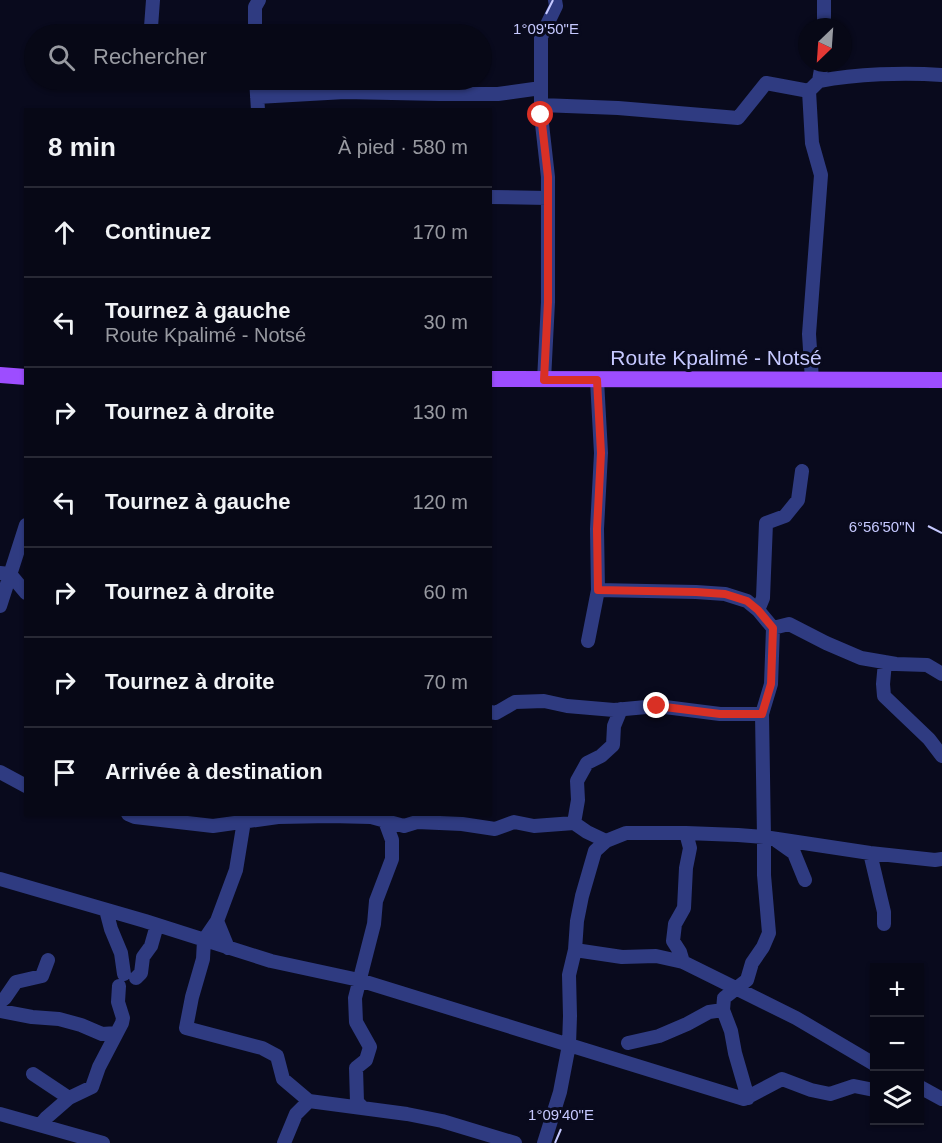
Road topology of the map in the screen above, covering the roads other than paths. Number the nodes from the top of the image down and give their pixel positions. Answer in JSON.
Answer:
{"nodes":[{"id":1,"x":153,"y":0,"type":"edge"},
{"id":2,"x":259,"y":0,"type":"edge"},
{"id":3,"x":555,"y":0,"type":"edge"},
{"id":4,"x":824,"y":0,"type":"edge"},
{"id":5,"x":824,"y":18,"type":"edge"},
{"id":6,"x":151,"y":24,"type":"edge"},
{"id":7,"x":255,"y":24,"type":"edge"},
{"id":8,"x":820,"y":72,"type":"edge"},
{"id":9,"x":942,"y":75,"type":"edge"},
{"id":10,"x":819,"y":81,"type":"junction"},
{"id":11,"x":541,"y":88,"type":"junction"},
{"id":12,"x":808,"y":91,"type":"junction"},
{"id":13,"x":258,"y":103,"type":"edge"},
{"id":14,"x":541,"y":105,"type":"junction"},
{"id":15,"x":492,"y":197,"type":"edge"},
{"id":16,"x":548,"y":198,"type":"junction"},
{"id":17,"x":0,"y":375,"type":"edge"},
{"id":18,"x":24,"y":377,"type":"edge"},
{"id":19,"x":492,"y":380,"type":"edge"},
{"id":20,"x":544,"y":380,"type":"junction"},
{"id":21,"x":597,"y":380,"type":"junction"},
{"id":22,"x":812,"y":380,"type":"junction"},
{"id":23,"x":942,"y":380,"type":"edge"},
{"id":24,"x":802,"y":471,"type":"dead end"},
{"id":25,"x":24,"y":530,"type":"edge"},
{"id":26,"x":5,"y":574,"type":"edge"},
{"id":27,"x":24,"y":590,"type":"edge"},
{"id":28,"x":598,"y":590,"type":"junction"},
{"id":29,"x":0,"y":606,"type":"edge"},
{"id":30,"x":758,"y":610,"type":"junction"},
{"id":31,"x":773,"y":628,"type":"junction"},
{"id":32,"x":588,"y":641,"type":"dead end"},
{"id":33,"x":885,"y":662,"type":"junction"},
{"id":34,"x":942,"y":674,"type":"edge"},
{"id":35,"x":621,"y":709,"type":"junction"},
{"id":36,"x":492,"y":712,"type":"edge"},
{"id":37,"x":762,"y":714,"type":"junction"},
{"id":38,"x":942,"y":756,"type":"edge"},
{"id":39,"x":0,"y":772,"type":"edge"},
{"id":40,"x":24,"y":785,"type":"edge"},
{"id":41,"x":133,"y":816,"type":"edge"},
{"id":42,"x":486,"y":816,"type":"edge"},
{"id":43,"x":386,"y":818,"type":"edge"},
{"id":44,"x":449,"y":819,"type":"edge"},
{"id":45,"x":244,"y":821,"type":"junction"},
{"id":46,"x":574,"y":823,"type":"junction"},
{"id":47,"x":495,"y":829,"type":"junction"},
{"id":48,"x":686,"y":833,"type":"junction"},
{"id":49,"x":768,"y":838,"type":"junction"},
{"id":50,"x":606,"y":841,"type":"junction"},
{"id":51,"x":870,"y":853,"type":"junction"},
{"id":52,"x":942,"y":859,"type":"edge"},
{"id":53,"x":0,"y":879,"type":"edge"},
{"id":54,"x":805,"y":880,"type":"dead end"},
{"id":55,"x":106,"y":910,"type":"junction"},
{"id":56,"x":217,"y":921,"type":"junction"},
{"id":57,"x":884,"y":924,"type":"dead end"},
{"id":58,"x":157,"y":925,"type":"junction"},
{"id":59,"x":204,"y":940,"type":"junction"},
{"id":60,"x":673,"y":941,"type":"junction"},
{"id":61,"x":228,"y":948,"type":"junction"},
{"id":62,"x":575,"y":950,"type":"junction"},
{"id":63,"x":656,"y":956,"type":"junction"},
{"id":64,"x":48,"y":960,"type":"dead end"},
{"id":65,"x":683,"y":962,"type":"junction"},
{"id":66,"x":126,"y":979,"type":"junction"},
{"id":67,"x":359,"y":980,"type":"junction"},
{"id":68,"x":722,"y":981,"type":"junction"},
{"id":69,"x":742,"y":984,"type":"junction"},
{"id":70,"x":0,"y":1002,"type":"edge"},
{"id":71,"x":723,"y":1004,"type":"junction"},
{"id":72,"x":0,"y":1011,"type":"edge"},
{"id":73,"x":117,"y":1033,"type":"junction"},
{"id":74,"x":628,"y":1043,"type":"dead end"},
{"id":75,"x":569,"y":1045,"type":"junction"},
{"id":76,"x":870,"y":1062,"type":"edge"},
{"id":77,"x":33,"y":1074,"type":"dead end"},
{"id":78,"x":870,"y":1089,"type":"edge"},
{"id":79,"x":356,"y":1090,"type":"junction"},
{"id":80,"x":924,"y":1091,"type":"edge"},
{"id":81,"x":69,"y":1098,"type":"junction"},
{"id":82,"x":748,"y":1098,"type":"junction"},
{"id":83,"x":942,"y":1099,"type":"edge"},
{"id":84,"x":309,"y":1101,"type":"junction"},
{"id":85,"x":337,"y":1105,"type":"junction"},
{"id":86,"x":363,"y":1108,"type":"junction"},
{"id":87,"x":0,"y":1114,"type":"edge"},
{"id":88,"x":40,"y":1125,"type":"junction"},
{"id":89,"x":104,"y":1143,"type":"edge"},
{"id":90,"x":284,"y":1143,"type":"edge"},
{"id":91,"x":515,"y":1143,"type":"edge"},
{"id":92,"x":544,"y":1143,"type":"edge"}],
"edges":[{"from":1,"to":6,"type":"street"},
{"from":2,"to":7,"type":"street"},
{"from":3,"to":11,"type":"street"},
{"from":4,"to":5,"type":"street"},
{"from":8,"to":10,"type":"street"},
{"from":9,"to":10,"type":"street"},
{"from":10,"to":12,"type":"street"},
{"from":11,"to":13,"type":"street"},
{"from":11,"to":14,"type":"street"},
{"from":12,"to":14,"type":"street"},
{"from":12,"to":22,"type":"street"},
{"from":14,"to":16,"type":"street"},
{"from":15,"to":16,"type":"street"},
{"from":16,"to":20,"type":"street"},
{"from":17,"to":18,"type":"main road"},
{"from":19,"to":20,"type":"main road","name":"Route Kpalimé - Notsé"},
{"from":20,"to":21,"type":"main road","name":"Route Kpalimé - Notsé"},
{"from":21,"to":22,"type":"main road","name":"Route Kpalimé - Notsé"},
{"from":21,"to":28,"type":"street"},
{"from":22,"to":23,"type":"main road","name":"Route Kpalimé - Notsé"},
{"from":24,"to":30,"type":"street"},
{"from":25,"to":26,"type":"street"},
{"from":26,"to":27,"type":"street"},
{"from":26,"to":29,"type":"street"},
{"from":28,"to":30,"type":"street"},
{"from":28,"to":32,"type":"street"},
{"from":30,"to":31,"type":"street"},
{"from":31,"to":33,"type":"street"},
{"from":31,"to":37,"type":"street"},
{"from":33,"to":34,"type":"street"},
{"from":33,"to":38,"type":"street"},
{"from":35,"to":36,"type":"street"},
{"from":35,"to":37,"type":"street"},
{"from":35,"to":46,"type":"street"},
{"from":37,"to":49,"type":"street"},
{"from":39,"to":40,"type":"street"},
{"from":41,"to":45,"type":"street"},
{"from":42,"to":47,"type":"street"},
{"from":43,"to":44,"type":"street"},
{"from":43,"to":45,"type":"street"},
{"from":43,"to":67,"type":"street"},
{"from":44,"to":47,"type":"street"},
{"from":45,"to":56,"type":"street"},
{"from":46,"to":47,"type":"street"},
{"from":46,"to":50,"type":"street"},
{"from":48,"to":49,"type":"street"},
{"from":48,"to":50,"type":"street"},
{"from":48,"to":60,"type":"street"},
{"from":49,"to":51,"type":"street"},
{"from":49,"to":54,"type":"street"},
{"from":49,"to":69,"type":"street"},
{"from":50,"to":62,"type":"street"},
{"from":51,"to":52,"type":"street"},
{"from":51,"to":57,"type":"street"},
{"from":53,"to":55,"type":"street"},
{"from":55,"to":58,"type":"street"},
{"from":55,"to":66,"type":"street"},
{"from":56,"to":59,"type":"street"},
{"from":56,"to":61,"type":"street"},
{"from":58,"to":59,"type":"street"},
{"from":58,"to":66,"type":"street"},
{"from":59,"to":61,"type":"street"},
{"from":59,"to":84,"type":"street"},
{"from":60,"to":63,"type":"street"},
{"from":60,"to":65,"type":"street"},
{"from":61,"to":67,"type":"street"},
{"from":62,"to":63,"type":"street"},
{"from":62,"to":75,"type":"street"},
{"from":63,"to":65,"type":"street"},
{"from":64,"to":70,"type":"street"},
{"from":65,"to":68,"type":"street"},
{"from":66,"to":73,"type":"street"},
{"from":67,"to":75,"type":"street"},
{"from":67,"to":79,"type":"street"},
{"from":68,"to":69,"type":"street"},
{"from":68,"to":71,"type":"street"},
{"from":69,"to":71,"type":"street"},
{"from":69,"to":76,"type":"street"},
{"from":71,"to":74,"type":"street"},
{"from":71,"to":82,"type":"street"},
{"from":72,"to":73,"type":"street"},
{"from":73,"to":81,"type":"street"},
{"from":75,"to":82,"type":"street"},
{"from":75,"to":92,"type":"street"},
{"from":77,"to":81,"type":"street"},
{"from":78,"to":82,"type":"street"},
{"from":79,"to":85,"type":"street"},
{"from":79,"to":86,"type":"street"},
{"from":80,"to":83,"type":"street"},
{"from":81,"to":88,"type":"street"},
{"from":84,"to":85,"type":"street"},
{"from":84,"to":90,"type":"street"},
{"from":85,"to":86,"type":"street"},
{"from":86,"to":91,"type":"street"},
{"from":87,"to":88,"type":"street"},
{"from":88,"to":89,"type":"street"}]}
